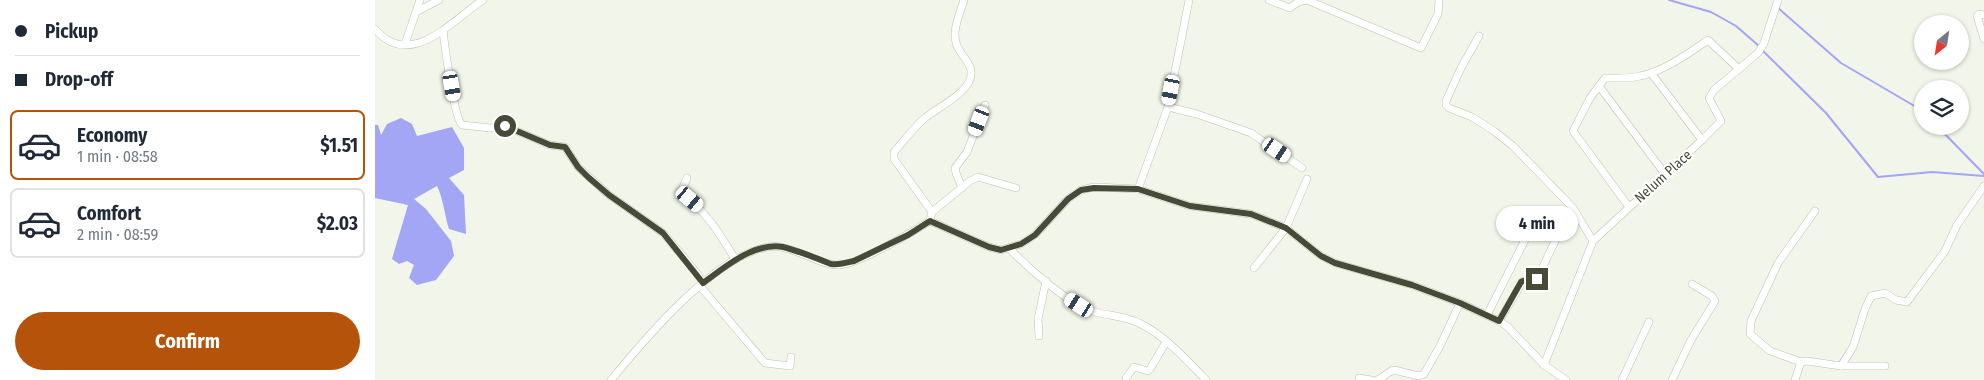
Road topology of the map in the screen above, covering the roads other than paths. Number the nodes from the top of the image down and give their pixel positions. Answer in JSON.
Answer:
{"nodes":[{"id":1,"x":420,"y":0,"type":"edge"},
{"id":2,"x":439,"y":0,"type":"edge"},
{"id":3,"x":483,"y":0,"type":"edge"},
{"id":4,"x":964,"y":0,"type":"edge"},
{"id":5,"x":1189,"y":0,"type":"edge"},
{"id":6,"x":1269,"y":0,"type":"edge"},
{"id":7,"x":1439,"y":0,"type":"edge"},
{"id":8,"x":1777,"y":0,"type":"edge"},
{"id":9,"x":1299,"y":1,"type":"edge"},
{"id":10,"x":416,"y":12,"type":"junction"},
{"id":11,"x":1984,"y":15,"type":"edge"},
{"id":12,"x":375,"y":29,"type":"edge"},
{"id":13,"x":443,"y":31,"type":"junction"},
{"id":14,"x":1479,"y":36,"type":"dead end"},
{"id":15,"x":1984,"y":39,"type":"edge"},
{"id":16,"x":405,"y":44,"type":"junction"},
{"id":17,"x":1739,"y":69,"type":"junction"},
{"id":18,"x":1651,"y":73,"type":"junction"},
{"id":19,"x":1599,"y":86,"type":"junction"},
{"id":20,"x":985,"y":105,"type":"dead end"},
{"id":21,"x":1168,"y":107,"type":"junction"},
{"id":22,"x":1702,"y":140,"type":"junction"},
{"id":23,"x":1302,"y":168,"type":"dead end"},
{"id":24,"x":1665,"y":174,"type":"junction"},
{"id":25,"x":687,"y":178,"type":"dead end"},
{"id":26,"x":1307,"y":179,"type":"dead end"},
{"id":27,"x":1984,"y":186,"type":"edge"},
{"id":28,"x":962,"y":188,"type":"junction"},
{"id":29,"x":1015,"y":188,"type":"dead end"},
{"id":30,"x":1138,"y":189,"type":"junction"},
{"id":31,"x":1629,"y":206,"type":"junction"},
{"id":32,"x":1815,"y":211,"type":"dead end"},
{"id":33,"x":933,"y":212,"type":"junction"},
{"id":34,"x":1530,"y":215,"type":"dead end"},
{"id":35,"x":930,"y":221,"type":"junction"},
{"id":36,"x":1286,"y":228,"type":"junction"},
{"id":37,"x":1557,"y":237,"type":"dead end"},
{"id":38,"x":1593,"y":241,"type":"junction"},
{"id":39,"x":1009,"y":248,"type":"junction"},
{"id":40,"x":735,"y":259,"type":"junction"},
{"id":41,"x":1253,"y":268,"type":"dead end"},
{"id":42,"x":1046,"y":281,"type":"junction"},
{"id":43,"x":702,"y":284,"type":"junction"},
{"id":44,"x":1692,"y":284,"type":"dead end"},
{"id":45,"x":1460,"y":303,"type":"junction"},
{"id":46,"x":1487,"y":315,"type":"junction"},
{"id":47,"x":1499,"y":321,"type":"junction"},
{"id":48,"x":1649,"y":322,"type":"dead end"},
{"id":49,"x":1039,"y":336,"type":"dead end"},
{"id":50,"x":1166,"y":342,"type":"junction"},
{"id":51,"x":791,"y":357,"type":"dead end"},
{"id":52,"x":1801,"y":362,"type":"junction"},
{"id":53,"x":1544,"y":365,"type":"junction"},
{"id":54,"x":1841,"y":366,"type":"junction"},
{"id":55,"x":1885,"y":366,"type":"dead end"},
{"id":56,"x":1126,"y":378,"type":"dead end"},
{"id":57,"x":1359,"y":378,"type":"dead end"},
{"id":58,"x":611,"y":380,"type":"edge"},
{"id":59,"x":1206,"y":380,"type":"edge"},
{"id":60,"x":1371,"y":380,"type":"edge"},
{"id":61,"x":1377,"y":380,"type":"edge"},
{"id":62,"x":1566,"y":380,"type":"edge"},
{"id":63,"x":1622,"y":380,"type":"edge"},
{"id":64,"x":1672,"y":380,"type":"edge"},
{"id":65,"x":1795,"y":380,"type":"edge"}],
"edges":[{"from":1,"to":10,"type":"street"},
{"from":2,"to":10,"type":"street"},
{"from":3,"to":13,"type":"street"},
{"from":4,"to":33,"type":"street"},
{"from":5,"to":21,"type":"street"},
{"from":6,"to":9,"type":"street"},
{"from":7,"to":9,"type":"street"},
{"from":8,"to":17,"type":"street","name":"Nelum Place"},
{"from":10,"to":16,"type":"street"},
{"from":11,"to":15,"type":"street"},
{"from":12,"to":16,"type":"street"},
{"from":13,"to":16,"type":"street"},
{"from":13,"to":43,"type":"street"},
{"from":14,"to":38,"type":"street"},
{"from":17,"to":18,"type":"street"},
{"from":17,"to":22,"type":"street","name":"Nelum Place"},
{"from":18,"to":19,"type":"street"},
{"from":18,"to":22,"type":"street"},
{"from":19,"to":24,"type":"street"},
{"from":19,"to":31,"type":"street"},
{"from":20,"to":28,"type":"street"},
{"from":21,"to":23,"type":"street"},
{"from":21,"to":30,"type":"street"},
{"from":22,"to":24,"type":"street","name":"Nelum Place"},
{"from":24,"to":31,"type":"street","name":"Nelum Place"},
{"from":25,"to":40,"type":"street"},
{"from":26,"to":36,"type":"street"},
{"from":27,"to":54,"type":"street"},
{"from":28,"to":29,"type":"street"},
{"from":28,"to":33,"type":"street"},
{"from":30,"to":36,"type":"street"},
{"from":30,"to":39,"type":"street"},
{"from":31,"to":38,"type":"street","name":"Nelum Place"},
{"from":32,"to":52,"type":"street"},
{"from":33,"to":35,"type":"street"},
{"from":34,"to":46,"type":"street"},
{"from":35,"to":39,"type":"street"},
{"from":35,"to":40,"type":"street"},
{"from":36,"to":41,"type":"street"},
{"from":36,"to":45,"type":"street"},
{"from":37,"to":47,"type":"street"},
{"from":38,"to":53,"type":"street","name":"Nelum Place"},
{"from":39,"to":42,"type":"street"},
{"from":40,"to":43,"type":"street"},
{"from":42,"to":49,"type":"street"},
{"from":42,"to":50,"type":"street"},
{"from":43,"to":51,"type":"street"},
{"from":43,"to":58,"type":"street"},
{"from":44,"to":64,"type":"street"},
{"from":45,"to":46,"type":"street"},
{"from":45,"to":61,"type":"street"},
{"from":46,"to":47,"type":"street"},
{"from":47,"to":53,"type":"street"},
{"from":48,"to":63,"type":"street"},
{"from":50,"to":56,"type":"street"},
{"from":50,"to":59,"type":"street"},
{"from":52,"to":54,"type":"street"},
{"from":52,"to":65,"type":"street"},
{"from":53,"to":62,"type":"street"},
{"from":54,"to":55,"type":"street"},
{"from":57,"to":60,"type":"street"}]}
